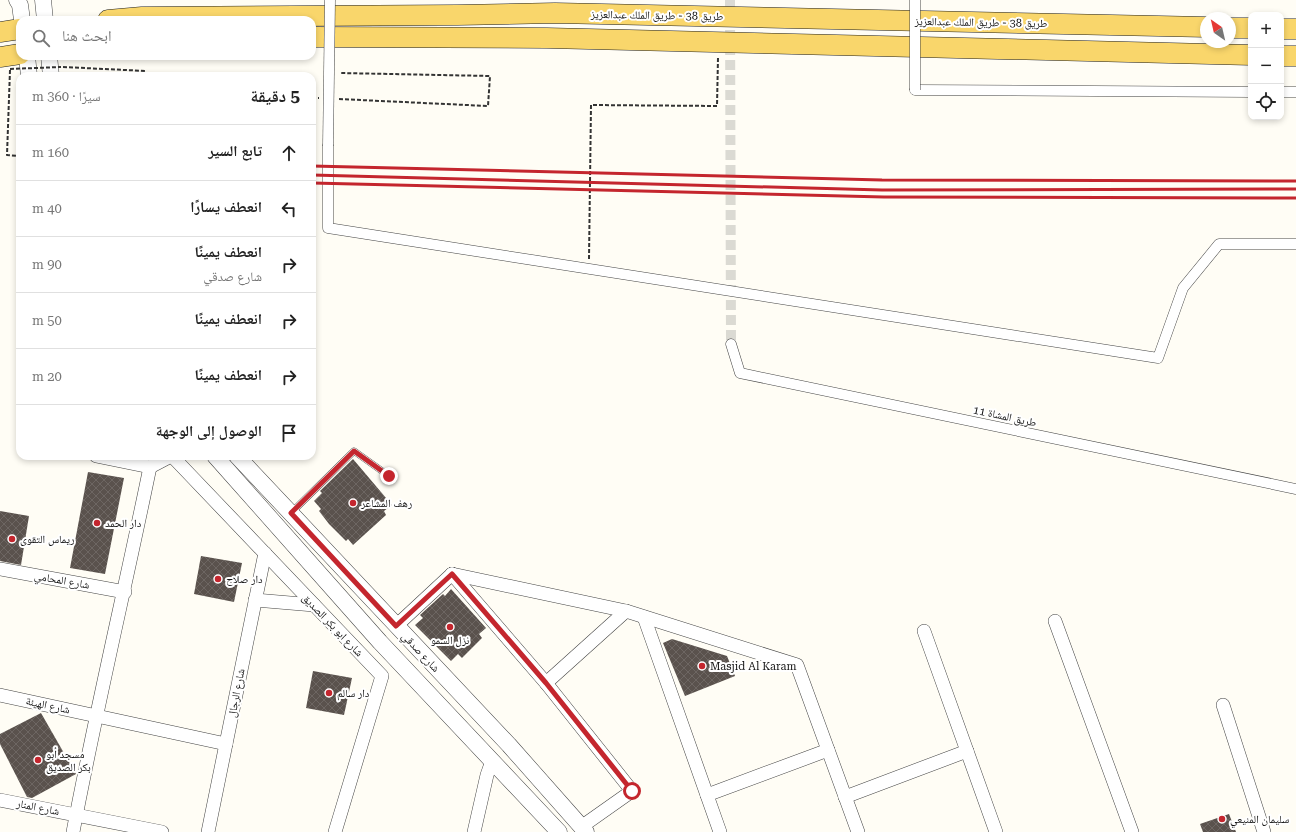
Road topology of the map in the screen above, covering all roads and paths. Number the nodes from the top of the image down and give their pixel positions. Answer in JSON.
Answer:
{"nodes":[{"id":1,"x":17,"y":0,"type":"edge"},
{"id":2,"x":43,"y":0,"type":"edge"},
{"id":3,"x":330,"y":0,"type":"edge"},
{"id":4,"x":915,"y":0,"type":"edge"},
{"id":5,"x":21,"y":16,"type":"edge"},
{"id":6,"x":45,"y":16,"type":"edge"},
{"id":7,"x":316,"y":16,"type":"edge"},
{"id":8,"x":1200,"y":27,"type":"edge"},
{"id":9,"x":1236,"y":28,"type":"edge"},
{"id":10,"x":1248,"y":28,"type":"edge"},
{"id":11,"x":1284,"y":29,"type":"edge"},
{"id":12,"x":1296,"y":29,"type":"edge"},
{"id":13,"x":16,"y":30,"type":"edge"},
{"id":14,"x":0,"y":32,"type":"edge"},
{"id":15,"x":316,"y":38,"type":"edge"},
{"id":16,"x":719,"y":42,"type":"junction"},
{"id":17,"x":1248,"y":55,"type":"edge"},
{"id":18,"x":1284,"y":56,"type":"edge"},
{"id":19,"x":1296,"y":56,"type":"edge"},
{"id":20,"x":10,"y":60,"type":"edge"},
{"id":21,"x":27,"y":60,"type":"edge"},
{"id":22,"x":51,"y":60,"type":"edge"},
{"id":23,"x":29,"y":72,"type":"edge"},
{"id":24,"x":56,"y":72,"type":"edge"},
{"id":25,"x":146,"y":72,"type":"edge"},
{"id":26,"x":329,"y":72,"type":"junction"},
{"id":27,"x":1248,"y":92,"type":"edge"},
{"id":28,"x":1284,"y":92,"type":"edge"},
{"id":29,"x":1296,"y":92,"type":"edge"},
{"id":30,"x":316,"y":98,"type":"edge"},
{"id":31,"x":320,"y":98,"type":"dead end"},
{"id":32,"x":335,"y":99,"type":"dead end"},
{"id":33,"x":16,"y":156,"type":"edge"},
{"id":34,"x":1296,"y":244,"type":"edge"},
{"id":35,"x":589,"y":269,"type":"junction"},
{"id":36,"x":731,"y":344,"type":"tunnel mouth"},
{"id":37,"x":116,"y":460,"type":"edge"},
{"id":38,"x":164,"y":460,"type":"edge"},
{"id":39,"x":176,"y":460,"type":"edge"},
{"id":40,"x":219,"y":460,"type":"edge"},
{"id":41,"x":241,"y":460,"type":"edge"},
{"id":42,"x":150,"y":467,"type":"junction"},
{"id":43,"x":389,"y":476,"type":"dead end"},
{"id":44,"x":1296,"y":489,"type":"edge"},
{"id":45,"x":291,"y":513,"type":"junction"},
{"id":46,"x":265,"y":553,"type":"junction"},
{"id":47,"x":0,"y":569,"type":"edge"},
{"id":48,"x":452,"y":574,"type":"junction"},
{"id":49,"x":124,"y":592,"type":"junction"},
{"id":50,"x":255,"y":600,"type":"junction"},
{"id":51,"x":314,"y":605,"type":"junction"},
{"id":52,"x":626,"y":611,"type":"junction"},
{"id":53,"x":644,"y":617,"type":"junction"},
{"id":54,"x":1055,"y":621,"type":"dead end"},
{"id":55,"x":396,"y":626,"type":"junction"},
{"id":56,"x":924,"y":631,"type":"dead end"},
{"id":57,"x":380,"y":642,"type":"junction"},
{"id":58,"x":546,"y":683,"type":"junction"},
{"id":59,"x":0,"y":695,"type":"edge"},
{"id":60,"x":1223,"y":705,"type":"dead end"},
{"id":61,"x":95,"y":715,"type":"junction"},
{"id":62,"x":226,"y":744,"type":"junction"},
{"id":63,"x":508,"y":745,"type":"junction"},
{"id":64,"x":828,"y":750,"type":"junction"},
{"id":65,"x":967,"y":751,"type":"junction"},
{"id":66,"x":492,"y":761,"type":"junction"},
{"id":67,"x":707,"y":795,"type":"junction"},
{"id":68,"x":845,"y":796,"type":"junction"},
{"id":69,"x":0,"y":800,"type":"edge"},
{"id":70,"x":76,"y":815,"type":"junction"},
{"id":71,"x":584,"y":829,"type":"edge"},
{"id":72,"x":73,"y":832,"type":"edge"},
{"id":73,"x":162,"y":832,"type":"edge"},
{"id":74,"x":208,"y":832,"type":"edge"},
{"id":75,"x":335,"y":832,"type":"edge"},
{"id":76,"x":474,"y":832,"type":"edge"},
{"id":77,"x":559,"y":832,"type":"edge"},
{"id":78,"x":720,"y":832,"type":"edge"},
{"id":79,"x":858,"y":832,"type":"edge"},
{"id":80,"x":996,"y":832,"type":"edge"},
{"id":81,"x":1132,"y":832,"type":"edge"},
{"id":82,"x":1264,"y":832,"type":"edge"}],
"edges":[{"from":1,"to":5,"type":"street"},
{"from":2,"to":6,"type":"street"},
{"from":3,"to":26,"type":"street","bridge":true},
{"from":4,"to":27,"type":"street","bridge":true},
{"from":7,"to":8,"type":"main road","name":"طريق 38 - طريق الملك عبدالعزيز"},
{"from":9,"to":10,"type":"main road"},
{"from":11,"to":12,"type":"main road"},
{"from":13,"to":14,"type":"main road"},
{"from":15,"to":16,"type":"main road"},
{"from":16,"to":17,"type":"main road"},
{"from":16,"to":35,"type":"path"},
{"from":18,"to":19,"type":"main road"},
{"from":20,"to":24,"type":"path","bridge":true},
{"from":20,"to":33,"type":"path"},
{"from":21,"to":23,"type":"street"},
{"from":22,"to":24,"type":"street"},
{"from":24,"to":25,"type":"path"},
{"from":26,"to":32,"type":"path"},
{"from":26,"to":35,"type":"street","bridge":true},
{"from":28,"to":29,"type":"street"},
{"from":30,"to":31,"type":"path"},
{"from":34,"to":35,"type":"street"},
{"from":36,"to":44,"type":"street","name":"طريق المشاة 11"},
{"from":37,"to":42,"type":"street"},
{"from":38,"to":42,"type":"street","name":"شارع ابو بكر الصديق"},
{"from":39,"to":46,"type":"street","name":"شارع ابو بكر الصديق"},
{"from":40,"to":57,"type":"street","name":"شارع صدقي"},
{"from":41,"to":45,"type":"street","name":"شارع صدقي"},
{"from":42,"to":49,"type":"street"},
{"from":43,"to":45,"type":"lane"},
{"from":45,"to":55,"type":"street","name":"شارع صدقي"},
{"from":46,"to":50,"type":"street","name":"شارع الرجال"},
{"from":46,"to":51,"type":"street","name":"شارع ابو بكر الصديق"},
{"from":47,"to":49,"type":"street","name":"شارع المحامي"},
{"from":48,"to":52,"type":"street"},
{"from":48,"to":55,"type":"street"},
{"from":48,"to":58,"type":"street"},
{"from":49,"to":61,"type":"street"},
{"from":50,"to":51,"type":"street"},
{"from":50,"to":62,"type":"street","name":"شارع الرجال"},
{"from":51,"to":75,"type":"street","name":"شارع ابو بكر الصديق"},
{"from":52,"to":53,"type":"street"},
{"from":52,"to":58,"type":"street"},
{"from":53,"to":64,"type":"street"},
{"from":53,"to":67,"type":"street"},
{"from":54,"to":81,"type":"street"},
{"from":55,"to":57,"type":"street"},
{"from":55,"to":63,"type":"street","name":"شارع صدقي"},
{"from":56,"to":65,"type":"street"},
{"from":57,"to":66,"type":"street","name":"شارع صدقي"},
{"from":58,"to":71,"type":"street"},
{"from":59,"to":61,"type":"street","name":"شارع الهيئة"},
{"from":60,"to":82,"type":"street"},
{"from":61,"to":62,"type":"street","name":"شارع الهيئة"},
{"from":61,"to":70,"type":"street"},
{"from":62,"to":74,"type":"street","name":"شارع الرجال"},
{"from":63,"to":66,"type":"street"},
{"from":63,"to":71,"type":"street","name":"شارع صدقي"},
{"from":64,"to":67,"type":"street"},
{"from":64,"to":68,"type":"street"},
{"from":65,"to":68,"type":"street"},
{"from":65,"to":80,"type":"street"},
{"from":66,"to":76,"type":"street"},
{"from":66,"to":77,"type":"street","name":"شارع صدقي"},
{"from":67,"to":78,"type":"street"},
{"from":68,"to":79,"type":"street"},
{"from":69,"to":70,"type":"street","name":"شارع المنار"},
{"from":70,"to":72,"type":"street"},
{"from":70,"to":73,"type":"street","name":"شارع المنار"}]}
